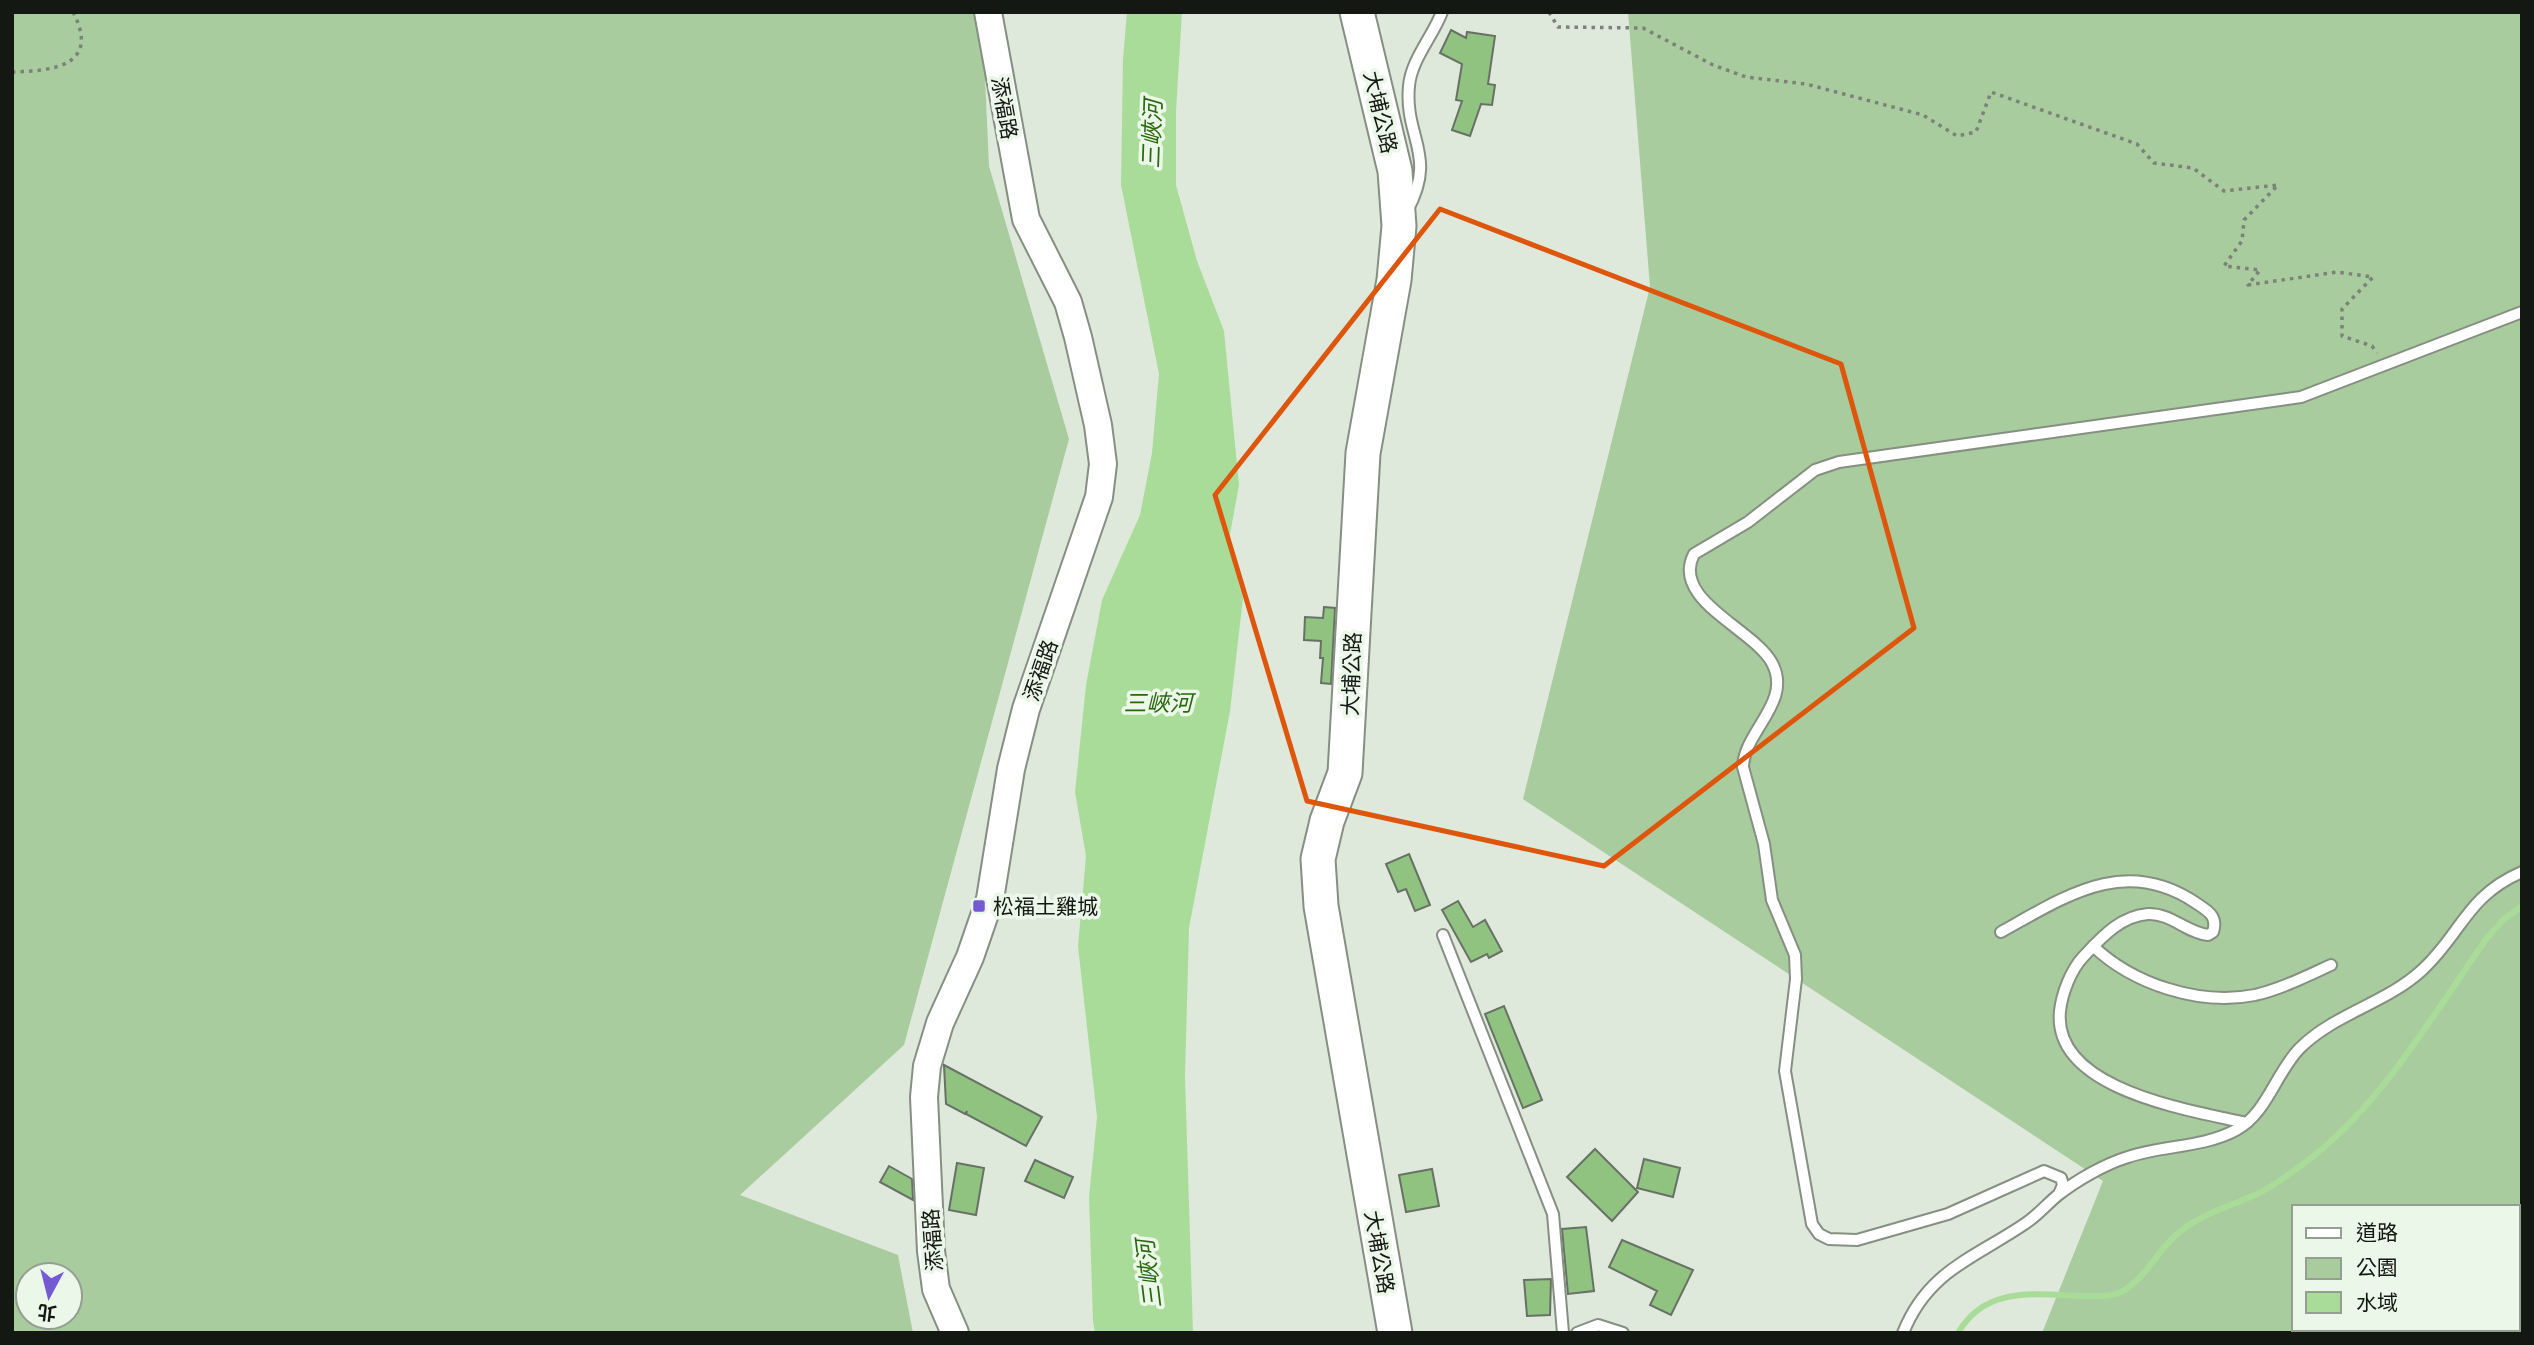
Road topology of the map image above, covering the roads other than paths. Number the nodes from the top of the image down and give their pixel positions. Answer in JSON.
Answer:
{"nodes":[{"id":1,"x":988,"y":12,"type":"edge"},
{"id":2,"x":1357,"y":12,"type":"edge"},
{"id":3,"x":1442,"y":12,"type":"edge"},
{"id":4,"x":1399,"y":226,"type":"junction"},
{"id":5,"x":2522,"y":312,"type":"edge"},
{"id":6,"x":2522,"y":872,"type":"edge"},
{"id":7,"x":2001,"y":932,"type":"dead end"},
{"id":8,"x":1443,"y":936,"type":"dead end"},
{"id":9,"x":2093,"y":946,"type":"junction"},
{"id":10,"x":2331,"y":965,"type":"dead end"},
{"id":11,"x":2246,"y":1123,"type":"junction"},
{"id":12,"x":2059,"y":1194,"type":"junction"},
{"id":13,"x":955,"y":1333,"type":"edge"},
{"id":14,"x":1395,"y":1333,"type":"edge"},
{"id":15,"x":1563,"y":1333,"type":"edge"},
{"id":16,"x":1577,"y":1333,"type":"edge"},
{"id":17,"x":1623,"y":1333,"type":"edge"},
{"id":18,"x":1903,"y":1333,"type":"edge"}],
"edges":[{"from":1,"to":13,"type":"street","name":"添福路"},
{"from":2,"to":4,"type":"main road","name":"大埔公路"},
{"from":3,"to":4,"type":"lane"},
{"from":4,"to":14,"type":"main road","name":"大埔公路"},
{"from":5,"to":12,"type":"lane"},
{"from":6,"to":11,"type":"lane"},
{"from":7,"to":9,"type":"lane"},
{"from":8,"to":15,"type":"lane"},
{"from":9,"to":10,"type":"lane"},
{"from":9,"to":11,"type":"lane"},
{"from":11,"to":12,"type":"lane"},
{"from":12,"to":18,"type":"lane"},
{"from":16,"to":17,"type":"lane"}]}
